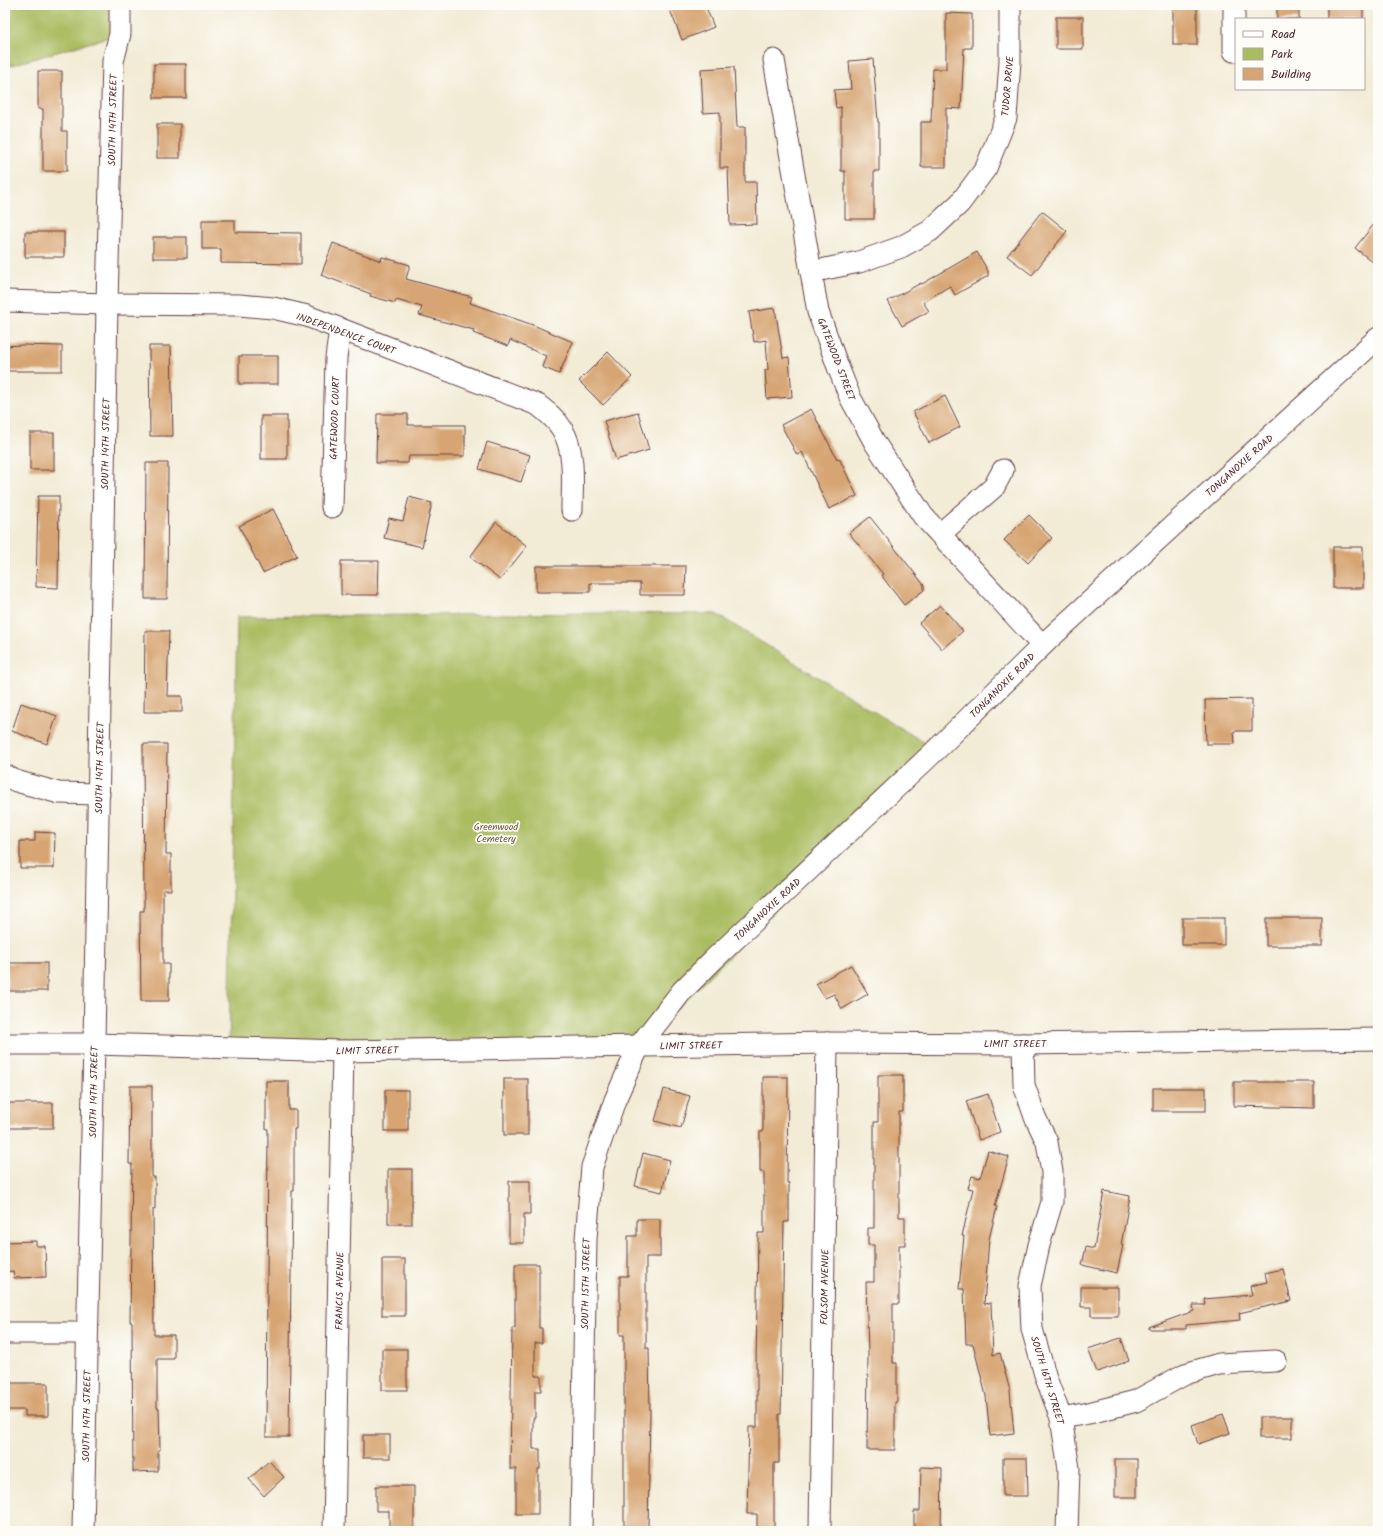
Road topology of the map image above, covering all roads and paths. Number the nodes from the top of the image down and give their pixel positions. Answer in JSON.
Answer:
{"nodes":[{"id":1,"x":120,"y":5,"type":"edge"},
{"id":2,"x":1010,"y":5,"type":"edge"},
{"id":3,"x":1234,"y":5,"type":"edge"},
{"id":4,"x":1234,"y":51,"type":"dead end"},
{"id":5,"x":774,"y":60,"type":"dead end"},
{"id":6,"x":811,"y":272,"type":"junction"},
{"id":7,"x":5,"y":301,"type":"edge"},
{"id":8,"x":107,"y":304,"type":"junction"},
{"id":9,"x":340,"y":329,"type":"junction"},
{"id":10,"x":1378,"y":338,"type":"edge"},
{"id":11,"x":1003,"y":470,"type":"dead end"},
{"id":12,"x":332,"y":506,"type":"dead end"},
{"id":13,"x":572,"y":510,"type":"dead end"},
{"id":14,"x":940,"y":534,"type":"junction"},
{"id":15,"x":1042,"y":646,"type":"junction"},
{"id":16,"x":5,"y":775,"type":"edge"},
{"id":17,"x":99,"y":794,"type":"junction"},
{"id":18,"x":1378,"y":1039,"type":"edge"},
{"id":19,"x":827,"y":1043,"type":"junction"},
{"id":20,"x":5,"y":1044,"type":"edge"},
{"id":21,"x":94,"y":1044,"type":"junction"},
{"id":22,"x":1023,"y":1044,"type":"junction"},
{"id":23,"x":639,"y":1046,"type":"junction"},
{"id":24,"x":344,"y":1051,"type":"junction"},
{"id":25,"x":5,"y":1333,"type":"edge"},
{"id":26,"x":87,"y":1333,"type":"junction"},
{"id":27,"x":1276,"y":1361,"type":"dead end"},
{"id":28,"x":1061,"y":1418,"type":"junction"},
{"id":29,"x":83,"y":1531,"type":"edge"},
{"id":30,"x":334,"y":1531,"type":"edge"},
{"id":31,"x":581,"y":1531,"type":"edge"},
{"id":32,"x":820,"y":1531,"type":"edge"},
{"id":33,"x":1067,"y":1531,"type":"edge"}],
"edges":[{"from":1,"to":8,"type":"street","name":"SOUTH 14TH STREET"},
{"from":2,"to":6,"type":"street","name":"TUDOR DRIVE"},
{"from":3,"to":4,"type":"street"},
{"from":5,"to":6,"type":"street","name":"GATEWOOD STREET"},
{"from":6,"to":14,"type":"street","name":"GATEWOOD STREET"},
{"from":7,"to":8,"type":"street","name":"INDEPENDENCE COURT"},
{"from":8,"to":9,"type":"street","name":"INDEPENDENCE COURT"},
{"from":8,"to":17,"type":"street","name":"SOUTH 14TH STREET"},
{"from":9,"to":12,"type":"street","name":"GATEWOOD COURT"},
{"from":9,"to":13,"type":"street","name":"INDEPENDENCE COURT"},
{"from":10,"to":15,"type":"street","name":"TONGANOXIE ROAD"},
{"from":11,"to":14,"type":"street"},
{"from":14,"to":15,"type":"street","name":"GATEWOOD STREET"},
{"from":15,"to":23,"type":"street","name":"TONGANOXIE ROAD"},
{"from":16,"to":17,"type":"street"},
{"from":17,"to":21,"type":"street","name":"SOUTH 14TH STREET"},
{"from":18,"to":22,"type":"street","name":"LIMIT STREET"},
{"from":19,"to":22,"type":"street","name":"LIMIT STREET"},
{"from":19,"to":23,"type":"street","name":"LIMIT STREET"},
{"from":19,"to":32,"type":"street","name":"FOLSOM AVENUE"},
{"from":20,"to":21,"type":"street","name":"LIMIT STREET"},
{"from":21,"to":24,"type":"street","name":"LIMIT STREET"},
{"from":21,"to":26,"type":"street","name":"SOUTH 14TH STREET"},
{"from":22,"to":28,"type":"street","name":"SOUTH 16TH STREET"},
{"from":23,"to":24,"type":"street","name":"LIMIT STREET"},
{"from":23,"to":31,"type":"street","name":"SOUTH 15TH STREET"},
{"from":24,"to":30,"type":"street","name":"FRANCIS AVENUE"},
{"from":25,"to":26,"type":"street"},
{"from":26,"to":29,"type":"street","name":"SOUTH 14TH STREET"},
{"from":27,"to":28,"type":"street"},
{"from":28,"to":33,"type":"street","name":"SOUTH 16TH STREET"}]}
